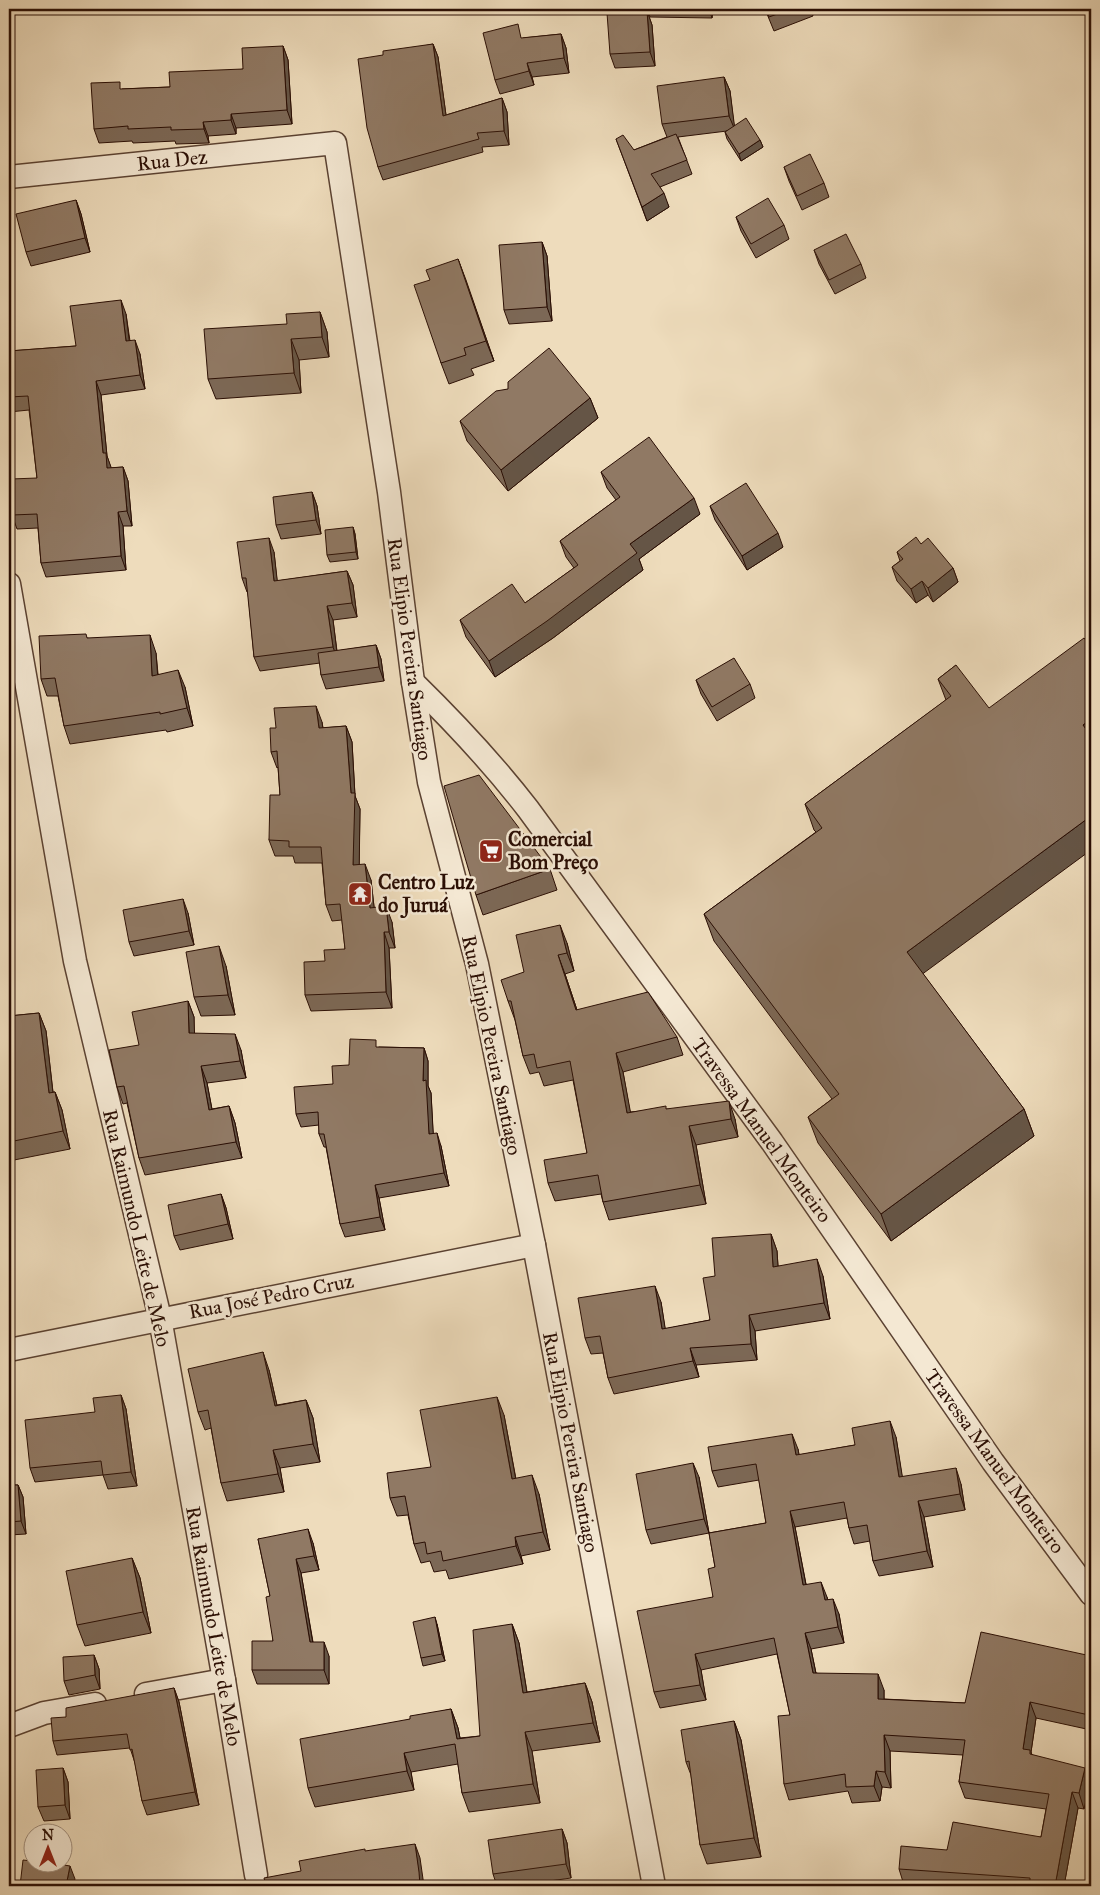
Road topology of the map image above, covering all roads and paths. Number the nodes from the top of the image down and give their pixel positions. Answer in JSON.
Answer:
{"nodes":[{"id":1,"x":336,"y":143,"type":"joint"},
{"id":2,"x":9,"y":177,"type":"edge"},
{"id":3,"x":9,"y":584,"type":"edge"},
{"id":4,"x":413,"y":682,"type":"junction"},
{"id":5,"x":534,"y":1244,"type":"junction"},
{"id":6,"x":160,"y":1318,"type":"junction"},
{"id":7,"x":9,"y":1350,"type":"edge"},
{"id":8,"x":1091,"y":1594,"type":"edge"},
{"id":9,"x":224,"y":1680,"type":"junction"},
{"id":10,"x":9,"y":1726,"type":"edge"},
{"id":11,"x":256,"y":1875,"type":"dead end"},
{"id":12,"x":654,"y":1886,"type":"edge"}],
"edges":[{"from":1,"to":2,"type":"street","name":"Rua Dez"},
{"from":1,"to":4,"type":"street","name":"Rua Elipio Pereira Santiago"},
{"from":3,"to":6,"type":"street","name":"Rua Raimundo Leite de Melo"},
{"from":4,"to":5,"type":"street","name":"Rua Elipio Pereira Santiago"},
{"from":4,"to":8,"type":"street","name":"Travessa Manuel Monteiro"},
{"from":5,"to":6,"type":"street","name":"Rua José Pedro Cruz"},
{"from":5,"to":12,"type":"street","name":"Rua Elipio Pereira Santiago"},
{"from":6,"to":7,"type":"street","name":"Rua José Pedro Cruz"},
{"from":6,"to":9,"type":"street","name":"Rua Raimundo Leite de Melo"},
{"from":9,"to":10,"type":"street"},
{"from":9,"to":11,"type":"street","name":"Rua Raimundo Leite de Melo"}]}
